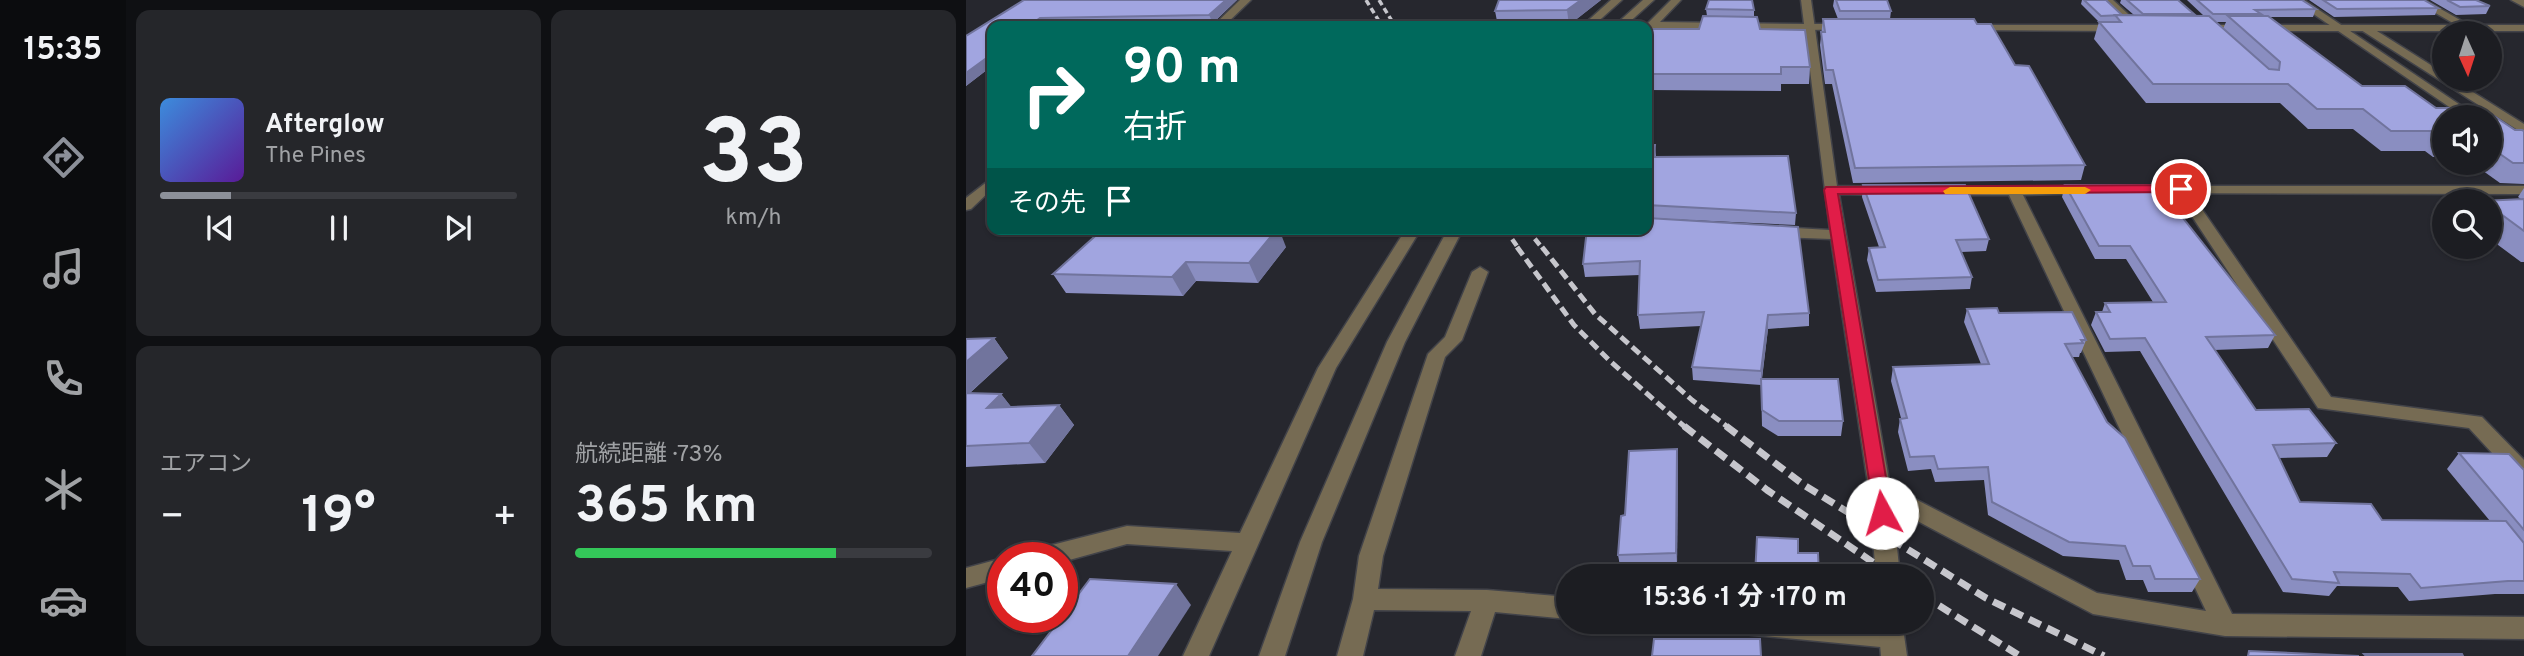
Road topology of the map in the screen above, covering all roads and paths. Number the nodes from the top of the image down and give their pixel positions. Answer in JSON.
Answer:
{"nodes":[{"id":1,"x":1247,"y":0,"type":"edge"},
{"id":2,"x":1617,"y":0,"type":"edge"},
{"id":3,"x":1649,"y":0,"type":"edge"},
{"id":4,"x":1676,"y":0,"type":"edge"},
{"id":5,"x":1806,"y":0,"type":"edge"},
{"id":6,"x":2108,"y":0,"type":"edge"},
{"id":7,"x":2298,"y":0,"type":"edge"},
{"id":8,"x":2418,"y":0,"type":"edge"},
{"id":9,"x":2516,"y":0,"type":"edge"},
{"id":10,"x":2524,"y":4,"type":"edge"},
{"id":11,"x":2193,"y":14,"type":"edge"},
{"id":12,"x":1224,"y":21,"type":"edge"},
{"id":13,"x":1593,"y":21,"type":"edge"},
{"id":14,"x":1625,"y":21,"type":"edge"},
{"id":15,"x":2456,"y":21,"type":"edge"},
{"id":16,"x":1652,"y":25,"type":"edge"},
{"id":17,"x":1810,"y":27,"type":"junction"},
{"id":18,"x":1850,"y":27,"type":"edge"},
{"id":19,"x":1960,"y":27,"type":"edge"},
{"id":20,"x":2137,"y":27,"type":"junction"},
{"id":21,"x":2149,"y":27,"type":"edge"},
{"id":22,"x":1652,"y":28,"type":"edge"},
{"id":23,"x":2186,"y":28,"type":"edge"},
{"id":24,"x":2210,"y":28,"type":"junction"},
{"id":25,"x":2341,"y":28,"type":"junction"},
{"id":26,"x":2365,"y":28,"type":"junction"},
{"id":27,"x":2432,"y":28,"type":"edge"},
{"id":28,"x":2502,"y":28,"type":"edge"},
{"id":29,"x":2524,"y":28,"type":"edge"},
{"id":30,"x":2219,"y":37,"type":"edge"},
{"id":31,"x":2454,"y":105,"type":"edge"},
{"id":32,"x":2524,"y":130,"type":"edge"},
{"id":33,"x":987,"y":187,"type":"edge"},
{"id":34,"x":2181,"y":189,"type":"junction"},
{"id":35,"x":1831,"y":190,"type":"junction"},
{"id":36,"x":2098,"y":190,"type":"edge"},
{"id":37,"x":2125,"y":190,"type":"edge"},
{"id":38,"x":2524,"y":190,"type":"edge"},
{"id":39,"x":1896,"y":191,"type":"edge"},
{"id":40,"x":1936,"y":191,"type":"edge"},
{"id":41,"x":2015,"y":191,"type":"junction"},
{"id":42,"x":966,"y":206,"type":"edge"},
{"id":43,"x":1757,"y":230,"type":"edge"},
{"id":44,"x":1410,"y":235,"type":"edge"},
{"id":45,"x":1453,"y":235,"type":"edge"},
{"id":46,"x":1839,"y":235,"type":"junction"},
{"id":47,"x":1479,"y":272,"type":"dead end"},
{"id":48,"x":2524,"y":474,"type":"edge"},
{"id":49,"x":1880,"y":491,"type":"junction"},
{"id":50,"x":1247,"y":543,"type":"junction"},
{"id":51,"x":1078,"y":548,"type":"edge"},
{"id":52,"x":1887,"y":564,"type":"edge"},
{"id":53,"x":987,"y":572,"type":"edge"},
{"id":54,"x":966,"y":578,"type":"edge"},
{"id":55,"x":1365,"y":599,"type":"junction"},
{"id":56,"x":1487,"y":601,"type":"junction"},
{"id":57,"x":1556,"y":607,"type":"edge"},
{"id":58,"x":2225,"y":625,"type":"junction"},
{"id":59,"x":2524,"y":628,"type":"edge"},
{"id":60,"x":1852,"y":634,"type":"edge"},
{"id":61,"x":1892,"y":638,"type":"edge"},
{"id":62,"x":1196,"y":656,"type":"edge"},
{"id":63,"x":1272,"y":656,"type":"edge"},
{"id":64,"x":1350,"y":656,"type":"edge"},
{"id":65,"x":1468,"y":656,"type":"edge"}],
"edges":[{"from":1,"to":12,"type":"street"},
{"from":2,"to":13,"type":"street"},
{"from":3,"to":14,"type":"street"},
{"from":4,"to":16,"type":"street"},
{"from":5,"to":17,"type":"street"},
{"from":6,"to":20,"type":"street"},
{"from":7,"to":25,"type":"street"},
{"from":8,"to":15,"type":"street"},
{"from":9,"to":10,"type":"street"},
{"from":11,"to":24,"type":"street"},
{"from":17,"to":18,"type":"street"},
{"from":17,"to":22,"type":"street"},
{"from":17,"to":35,"type":"street"},
{"from":19,"to":20,"type":"street"},
{"from":20,"to":21,"type":"street"},
{"from":23,"to":24,"type":"street"},
{"from":24,"to":25,"type":"street"},
{"from":24,"to":30,"type":"street"},
{"from":25,"to":26,"type":"street"},
{"from":25,"to":31,"type":"street"},
{"from":26,"to":27,"type":"street"},
{"from":26,"to":32,"type":"street"},
{"from":28,"to":29,"type":"street"},
{"from":33,"to":42,"type":"street"},
{"from":34,"to":37,"type":"street"},
{"from":34,"to":38,"type":"street"},
{"from":34,"to":48,"type":"street"},
{"from":35,"to":39,"type":"street"},
{"from":35,"to":46,"type":"street"},
{"from":36,"to":41,"type":"street"},
{"from":40,"to":41,"type":"street"},
{"from":41,"to":58,"type":"street"},
{"from":43,"to":46,"type":"street"},
{"from":44,"to":50,"type":"street"},
{"from":45,"to":63,"type":"street"},
{"from":46,"to":49,"type":"street"},
{"from":47,"to":55,"type":"street"},
{"from":49,"to":52,"type":"street"},
{"from":49,"to":58,"type":"street"},
{"from":50,"to":51,"type":"street"},
{"from":50,"to":62,"type":"street"},
{"from":53,"to":54,"type":"street"},
{"from":55,"to":56,"type":"street"},
{"from":55,"to":64,"type":"street"},
{"from":56,"to":57,"type":"street"},
{"from":56,"to":65,"type":"street"},
{"from":58,"to":59,"type":"street"},
{"from":60,"to":61,"type":"street"}]}
